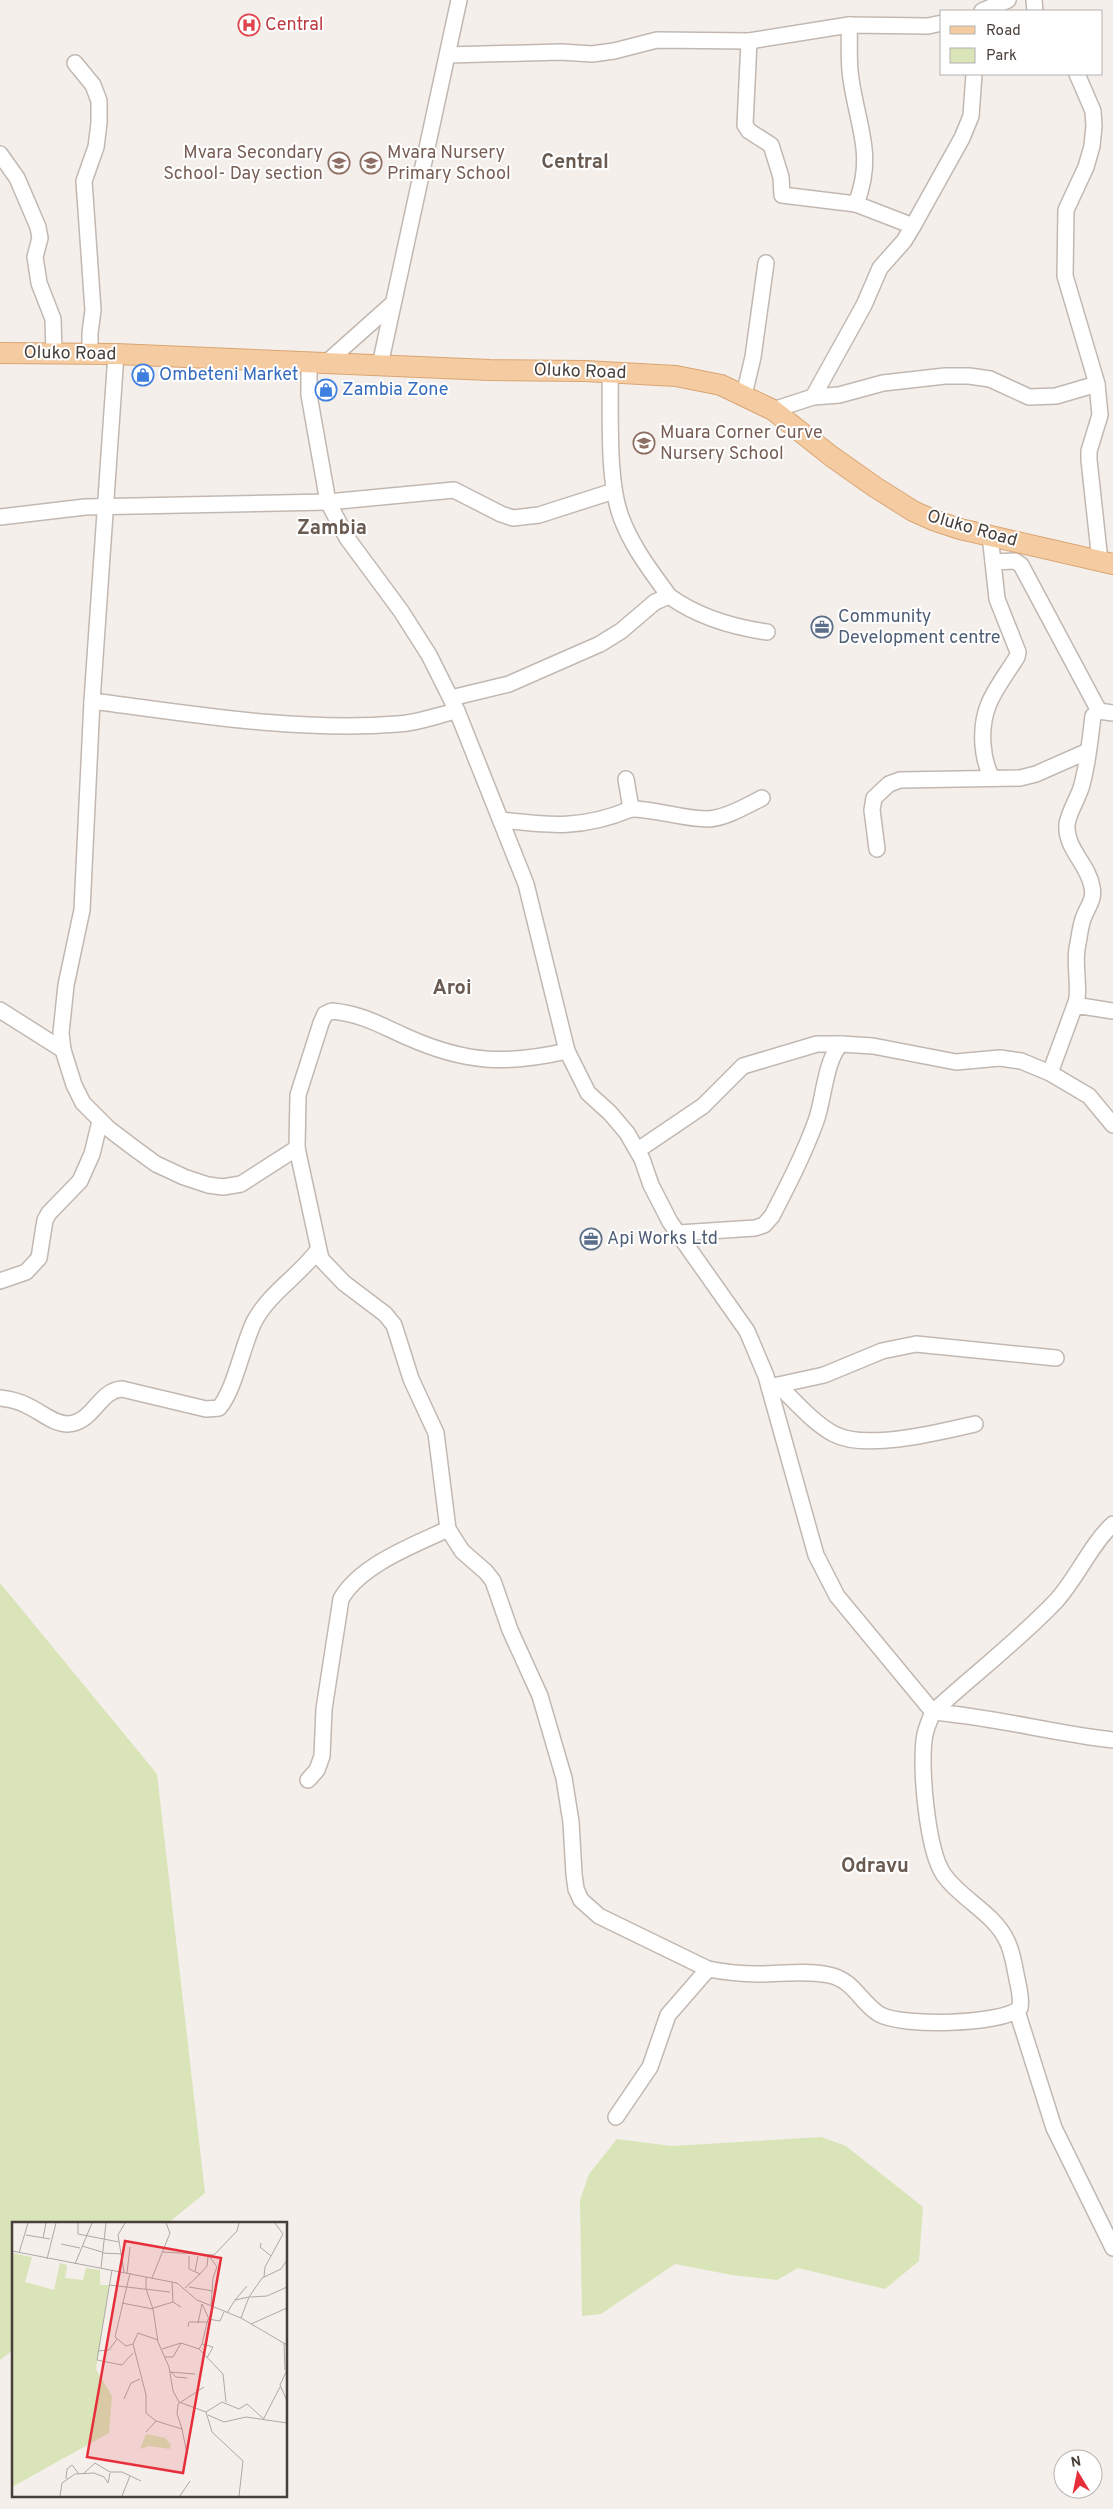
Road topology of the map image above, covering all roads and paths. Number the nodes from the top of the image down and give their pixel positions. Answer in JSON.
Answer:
{"nodes":[{"id":1,"x":459,"y":0,"type":"edge"},
{"id":2,"x":1008,"y":0,"type":"edge"},
{"id":3,"x":990,"y":10,"type":"edge"},
{"id":4,"x":940,"y":23,"type":"edge"},
{"id":5,"x":849,"y":25,"type":"junction"},
{"id":6,"x":749,"y":41,"type":"junction"},
{"id":7,"x":448,"y":56,"type":"junction"},
{"id":8,"x":75,"y":64,"type":"dead end"},
{"id":9,"x":974,"y":75,"type":"edge"},
{"id":10,"x":1077,"y":75,"type":"edge"},
{"id":11,"x":0,"y":154,"type":"edge"},
{"id":12,"x":856,"y":204,"type":"junction"},
{"id":13,"x":912,"y":226,"type":"junction"},
{"id":14,"x":766,"y":262,"type":"dead end"},
{"id":15,"x":392,"y":304,"type":"junction"},
{"id":16,"x":54,"y":352,"type":"junction"},
{"id":17,"x":0,"y":353,"type":"edge"},
{"id":18,"x":90,"y":353,"type":"junction"},
{"id":19,"x":116,"y":354,"type":"junction"},
{"id":20,"x":318,"y":363,"type":"junction"},
{"id":21,"x":380,"y":365,"type":"junction"},
{"id":22,"x":610,"y":372,"type":"junction"},
{"id":23,"x":1097,"y":384,"type":"junction"},
{"id":24,"x":744,"y":395,"type":"junction"},
{"id":25,"x":813,"y":397,"type":"junction"},
{"id":26,"x":773,"y":410,"type":"junction"},
{"id":27,"x":614,"y":491,"type":"junction"},
{"id":28,"x":328,"y":502,"type":"junction"},
{"id":29,"x":104,"y":507,"type":"junction"},
{"id":30,"x":0,"y":517,"type":"edge"},
{"id":31,"x":990,"y":536,"type":"junction"},
{"id":32,"x":992,"y":562,"type":"junction"},
{"id":33,"x":1106,"y":562,"type":"edge"},
{"id":34,"x":669,"y":596,"type":"junction"},
{"id":35,"x":767,"y":632,"type":"dead end"},
{"id":36,"x":92,"y":701,"type":"junction"},
{"id":37,"x":454,"y":705,"type":"junction"},
{"id":38,"x":1106,"y":712,"type":"edge"},
{"id":39,"x":1088,"y":751,"type":"junction"},
{"id":40,"x":992,"y":778,"type":"junction"},
{"id":41,"x":626,"y":779,"type":"dead end"},
{"id":42,"x":762,"y":798,"type":"dead end"},
{"id":43,"x":631,"y":809,"type":"junction"},
{"id":44,"x":501,"y":820,"type":"junction"},
{"id":45,"x":878,"y":849,"type":"dead end"},
{"id":46,"x":1074,"y":1005,"type":"junction"},
{"id":47,"x":0,"y":1010,"type":"edge"},
{"id":48,"x":1113,"y":1011,"type":"edge"},
{"id":49,"x":841,"y":1044,"type":"junction"},
{"id":50,"x":63,"y":1050,"type":"junction"},
{"id":51,"x":567,"y":1051,"type":"junction"},
{"id":52,"x":1050,"y":1073,"type":"junction"},
{"id":53,"x":100,"y":1121,"type":"junction"},
{"id":54,"x":1113,"y":1125,"type":"edge"},
{"id":55,"x":297,"y":1148,"type":"junction"},
{"id":56,"x":638,"y":1150,"type":"junction"},
{"id":57,"x":679,"y":1233,"type":"junction"},
{"id":58,"x":318,"y":1250,"type":"junction"},
{"id":59,"x":0,"y":1281,"type":"edge"},
{"id":60,"x":1056,"y":1358,"type":"dead end"},
{"id":61,"x":773,"y":1386,"type":"junction"},
{"id":62,"x":0,"y":1398,"type":"edge"},
{"id":63,"x":975,"y":1424,"type":"dead end"},
{"id":64,"x":1113,"y":1524,"type":"edge"},
{"id":65,"x":448,"y":1529,"type":"junction"},
{"id":66,"x":933,"y":1712,"type":"junction"},
{"id":67,"x":1113,"y":1740,"type":"edge"},
{"id":68,"x":308,"y":1780,"type":"dead end"},
{"id":69,"x":708,"y":1969,"type":"junction"},
{"id":70,"x":1017,"y":2010,"type":"junction"},
{"id":71,"x":616,"y":2117,"type":"dead end"},
{"id":72,"x":1113,"y":2248,"type":"edge"}],
"edges":[{"from":1,"to":7,"type":"street"},
{"from":2,"to":3,"type":"street"},
{"from":4,"to":5,"type":"street"},
{"from":5,"to":6,"type":"street"},
{"from":5,"to":12,"type":"street"},
{"from":6,"to":7,"type":"street"},
{"from":6,"to":12,"type":"street"},
{"from":7,"to":15,"type":"street"},
{"from":8,"to":18,"type":"street"},
{"from":9,"to":13,"type":"street"},
{"from":10,"to":23,"type":"street"},
{"from":11,"to":16,"type":"street"},
{"from":12,"to":13,"type":"street"},
{"from":13,"to":25,"type":"street"},
{"from":14,"to":24,"type":"street"},
{"from":15,"to":20,"type":"street"},
{"from":15,"to":21,"type":"street"},
{"from":16,"to":17,"type":"main road","name":"Oluko Road"},
{"from":16,"to":18,"type":"main road","name":"Oluko Road"},
{"from":18,"to":19,"type":"main road","name":"Oluko Road"},
{"from":19,"to":20,"type":"main road","name":"Oluko Road"},
{"from":19,"to":29,"type":"street"},
{"from":20,"to":21,"type":"main road","name":"Oluko Road"},
{"from":20,"to":28,"type":"street"},
{"from":21,"to":22,"type":"main road","name":"Oluko Road"},
{"from":22,"to":24,"type":"main road","name":"Oluko Road"},
{"from":22,"to":27,"type":"street"},
{"from":23,"to":25,"type":"street"},
{"from":23,"to":33,"type":"street"},
{"from":24,"to":26,"type":"main road","name":"Oluko Road"},
{"from":25,"to":26,"type":"street"},
{"from":26,"to":31,"type":"main road","name":"Oluko Road"},
{"from":27,"to":28,"type":"street"},
{"from":27,"to":34,"type":"street"},
{"from":28,"to":29,"type":"street"},
{"from":28,"to":37,"type":"street"},
{"from":29,"to":30,"type":"street"},
{"from":29,"to":36,"type":"street"},
{"from":31,"to":32,"type":"street"},
{"from":31,"to":33,"type":"main road","name":"Oluko Road"},
{"from":32,"to":38,"type":"street"},
{"from":32,"to":40,"type":"street"},
{"from":34,"to":35,"type":"street"},
{"from":34,"to":37,"type":"street"},
{"from":36,"to":37,"type":"street"},
{"from":36,"to":50,"type":"street"},
{"from":37,"to":44,"type":"street"},
{"from":38,"to":39,"type":"street"},
{"from":39,"to":40,"type":"street"},
{"from":39,"to":46,"type":"street"},
{"from":40,"to":45,"type":"street"},
{"from":41,"to":43,"type":"street"},
{"from":42,"to":43,"type":"street"},
{"from":43,"to":44,"type":"street"},
{"from":44,"to":51,"type":"street"},
{"from":46,"to":48,"type":"street"},
{"from":46,"to":52,"type":"street"},
{"from":47,"to":50,"type":"street"},
{"from":49,"to":52,"type":"street"},
{"from":49,"to":56,"type":"street"},
{"from":49,"to":57,"type":"street"},
{"from":50,"to":53,"type":"street"},
{"from":51,"to":55,"type":"street"},
{"from":51,"to":56,"type":"street"},
{"from":52,"to":54,"type":"street"},
{"from":53,"to":55,"type":"street"},
{"from":53,"to":59,"type":"street"},
{"from":55,"to":58,"type":"street"},
{"from":56,"to":57,"type":"street"},
{"from":57,"to":61,"type":"street"},
{"from":58,"to":62,"type":"street"},
{"from":58,"to":65,"type":"street"},
{"from":60,"to":61,"type":"street"},
{"from":61,"to":63,"type":"street"},
{"from":61,"to":66,"type":"street"},
{"from":64,"to":66,"type":"street"},
{"from":65,"to":68,"type":"street"},
{"from":65,"to":69,"type":"street"},
{"from":66,"to":67,"type":"street"},
{"from":66,"to":70,"type":"street"},
{"from":69,"to":70,"type":"street"},
{"from":69,"to":71,"type":"street"},
{"from":70,"to":72,"type":"street"}]}
